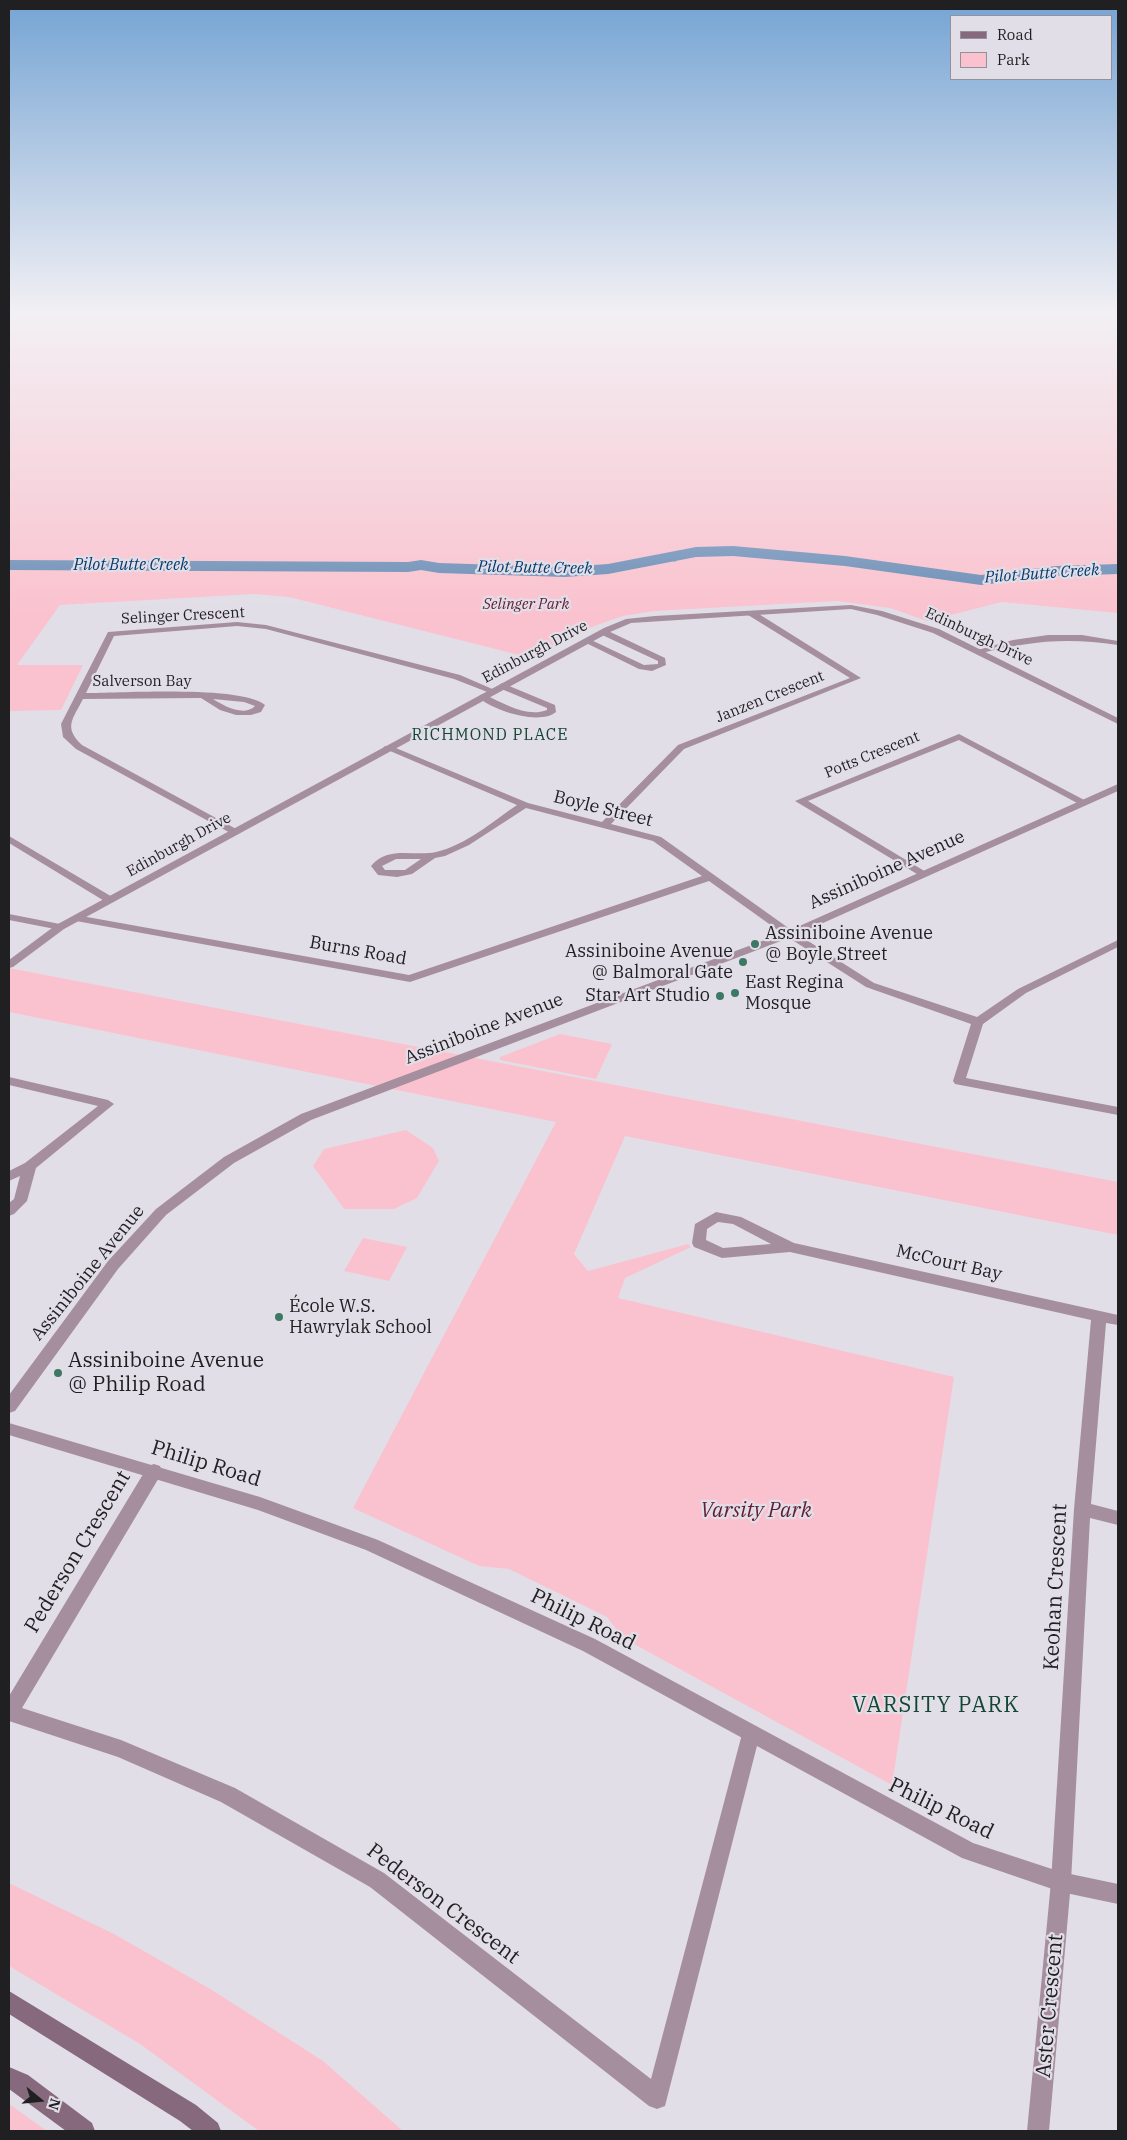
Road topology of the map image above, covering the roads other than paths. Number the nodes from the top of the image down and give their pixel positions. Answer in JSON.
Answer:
{"nodes":[{"id":1,"x":751,"y":613,"type":"junction"},
{"id":2,"x":603,"y":632,"type":"junction"},
{"id":3,"x":586,"y":641,"type":"junction"},
{"id":4,"x":1118,"y":643,"type":"edge"},
{"id":5,"x":978,"y":651,"type":"junction"},
{"id":6,"x":502,"y":686,"type":"junction"},
{"id":7,"x":493,"y":691,"type":"junction"},
{"id":8,"x":80,"y":696,"type":"junction"},
{"id":9,"x":204,"y":696,"type":"junction"},
{"id":10,"x":482,"y":697,"type":"junction"},
{"id":11,"x":1118,"y":721,"type":"edge"},
{"id":12,"x":388,"y":748,"type":"junction"},
{"id":13,"x":1118,"y":787,"type":"edge"},
{"id":14,"x":1083,"y":802,"type":"junction"},
{"id":15,"x":524,"y":805,"type":"junction"},
{"id":16,"x":604,"y":826,"type":"junction"},
{"id":17,"x":234,"y":832,"type":"junction"},
{"id":18,"x":9,"y":840,"type":"edge"},
{"id":19,"x":431,"y":856,"type":"dead end"},
{"id":20,"x":922,"y":874,"type":"junction"},
{"id":21,"x":710,"y":877,"type":"junction"},
{"id":22,"x":110,"y":900,"type":"junction"},
{"id":23,"x":9,"y":917,"type":"edge"},
{"id":24,"x":76,"y":918,"type":"junction"},
{"id":25,"x":60,"y":927,"type":"junction"},
{"id":26,"x":790,"y":934,"type":"junction"},
{"id":27,"x":1118,"y":943,"type":"edge"},
{"id":28,"x":9,"y":965,"type":"edge"},
{"id":29,"x":978,"y":1022,"type":"junction"},
{"id":30,"x":9,"y":1081,"type":"edge"},
{"id":31,"x":1118,"y":1111,"type":"edge"},
{"id":32,"x":30,"y":1166,"type":"junction"},
{"id":33,"x":9,"y":1176,"type":"edge"},
{"id":34,"x":9,"y":1211,"type":"edge"},
{"id":35,"x":790,"y":1246,"type":"junction"},
{"id":36,"x":1099,"y":1316,"type":"junction"},
{"id":37,"x":1118,"y":1320,"type":"edge"},
{"id":38,"x":9,"y":1407,"type":"edge"},
{"id":39,"x":9,"y":1429,"type":"edge"},
{"id":40,"x":154,"y":1471,"type":"junction"},
{"id":41,"x":1082,"y":1509,"type":"junction"},
{"id":42,"x":1118,"y":1518,"type":"edge"},
{"id":43,"x":751,"y":1734,"type":"junction"},
{"id":44,"x":1061,"y":1882,"type":"junction"},
{"id":45,"x":1118,"y":1894,"type":"edge"},
{"id":46,"x":9,"y":2002,"type":"edge"},
{"id":47,"x":9,"y":2078,"type":"edge"},
{"id":48,"x":84,"y":2131,"type":"edge"},
{"id":49,"x":210,"y":2131,"type":"edge"},
{"id":50,"x":1038,"y":2131,"type":"edge"}],
"edges":[{"from":1,"to":2,"type":"street","name":"Edinburgh Drive"},
{"from":1,"to":5,"type":"street","name":"Edinburgh Drive"},
{"from":1,"to":16,"type":"street","name":"Janzen Crescent"},
{"from":2,"to":3,"type":"street","name":"Edinburgh Drive"},
{"from":2,"to":3,"type":"street"},
{"from":3,"to":6,"type":"street","name":"Edinburgh Drive"},
{"from":4,"to":5,"type":"street"},
{"from":5,"to":11,"type":"street","name":"Edinburgh Drive"},
{"from":6,"to":7,"type":"street","name":"Edinburgh Drive"},
{"from":6,"to":10,"type":"street"},
{"from":7,"to":8,"type":"street","name":"Selinger Crescent"},
{"from":7,"to":10,"type":"street","name":"Edinburgh Drive"},
{"from":8,"to":9,"type":"street","name":"Salverson Bay"},
{"from":8,"to":17,"type":"street","name":"Selinger Crescent"},
{"from":9,"to":9,"type":"street","name":"Salverson Bay"},
{"from":10,"to":12,"type":"street","name":"Edinburgh Drive"},
{"from":12,"to":15,"type":"street","name":"Boyle Street"},
{"from":12,"to":17,"type":"street","name":"Edinburgh Drive"},
{"from":13,"to":14,"type":"street","name":"Assiniboine Avenue"},
{"from":14,"to":20,"type":"street","name":"Assiniboine Avenue"},
{"from":14,"to":20,"type":"street","name":"Potts Crescent"},
{"from":15,"to":16,"type":"street","name":"Boyle Street"},
{"from":15,"to":19,"type":"street"},
{"from":16,"to":21,"type":"street","name":"Boyle Street"},
{"from":17,"to":22,"type":"street","name":"Edinburgh Drive"},
{"from":18,"to":22,"type":"street"},
{"from":20,"to":26,"type":"street","name":"Assiniboine Avenue"},
{"from":21,"to":24,"type":"street","name":"Burns Road"},
{"from":21,"to":26,"type":"street","name":"Boyle Street"},
{"from":22,"to":24,"type":"street","name":"Edinburgh Drive"},
{"from":23,"to":25,"type":"street"},
{"from":24,"to":25,"type":"street","name":"Edinburgh Drive"},
{"from":25,"to":28,"type":"street","name":"Edinburgh Drive"},
{"from":26,"to":29,"type":"street","name":"Boyle Street"},
{"from":26,"to":38,"type":"street","name":"Assiniboine Avenue"},
{"from":27,"to":29,"type":"street"},
{"from":29,"to":31,"type":"street"},
{"from":30,"to":32,"type":"street"},
{"from":32,"to":33,"type":"street"},
{"from":32,"to":34,"type":"street"},
{"from":35,"to":35,"type":"street","name":"McCourt Bay"},
{"from":35,"to":36,"type":"street","name":"McCourt Bay"},
{"from":36,"to":37,"type":"street"},
{"from":36,"to":41,"type":"street","name":"Keohan Crescent"},
{"from":39,"to":40,"type":"street","name":"Philip Road"},
{"from":40,"to":43,"type":"street","name":"Philip Road"},
{"from":40,"to":43,"type":"street","name":"Pederson Crescent"},
{"from":41,"to":42,"type":"street"},
{"from":41,"to":44,"type":"street","name":"Keohan Crescent"},
{"from":43,"to":44,"type":"street","name":"Philip Road"},
{"from":44,"to":45,"type":"street","name":"Philip Road"},
{"from":44,"to":50,"type":"street","name":"Aster Crescent"},
{"from":46,"to":49,"type":"main road"},
{"from":47,"to":48,"type":"main road"}]}
